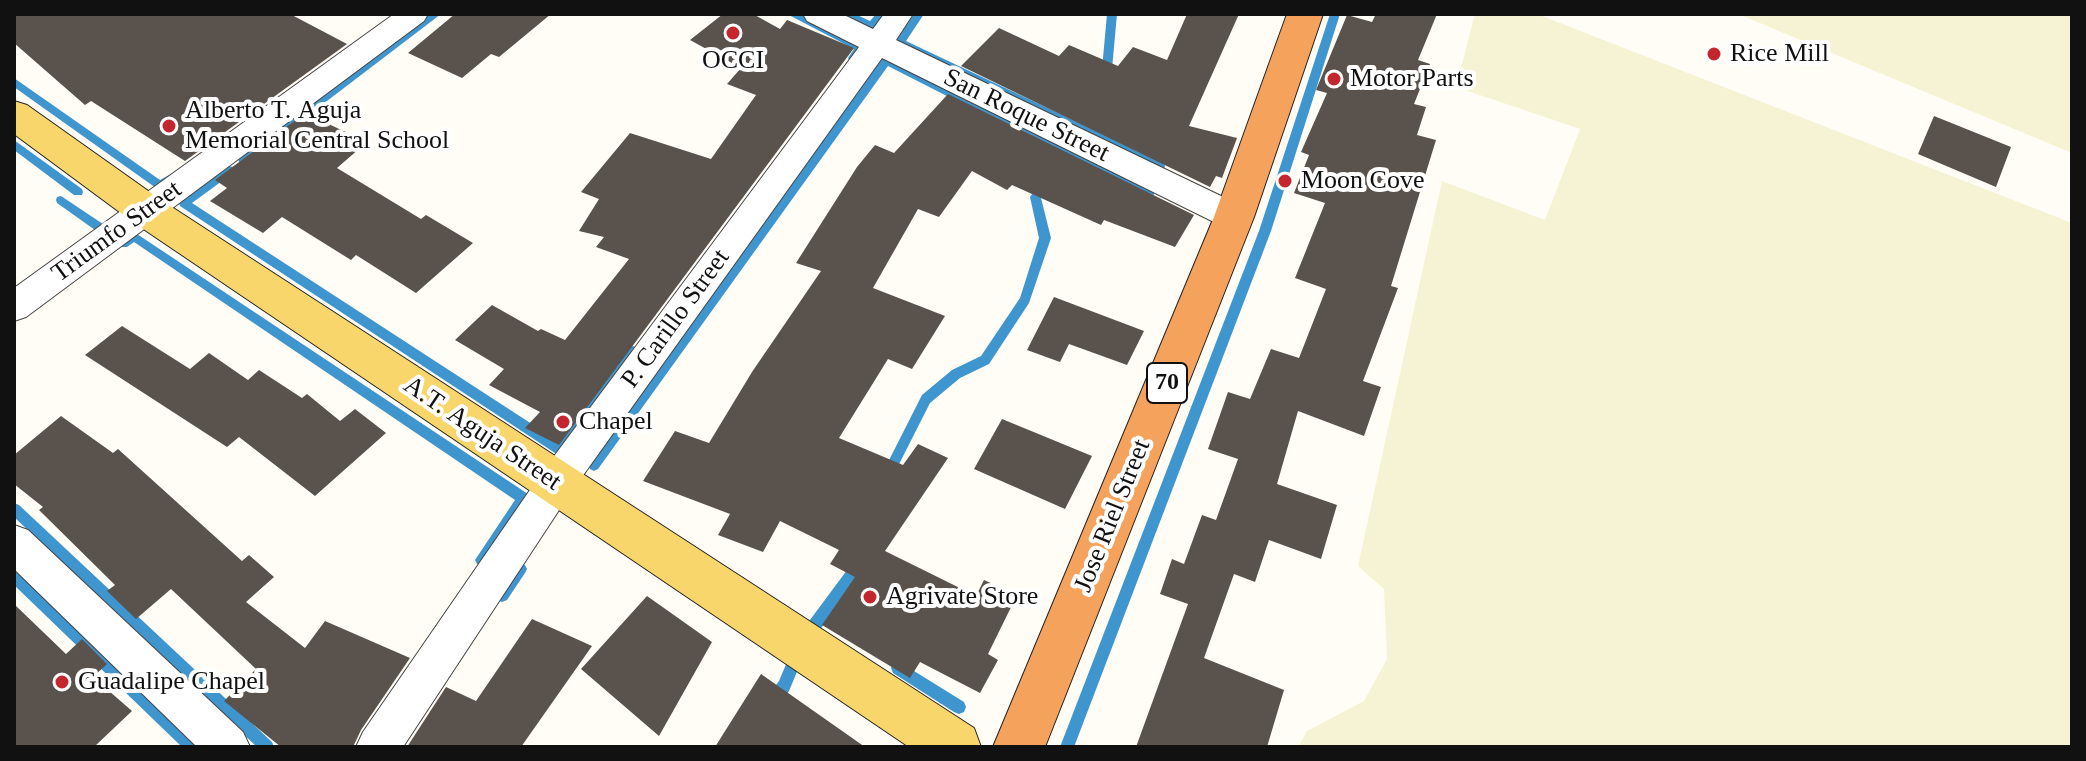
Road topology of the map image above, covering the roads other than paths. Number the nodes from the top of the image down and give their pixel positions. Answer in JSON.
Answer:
{"nodes":[{"id":1,"x":414,"y":14,"type":"edge"},
{"id":2,"x":817,"y":14,"type":"edge"},
{"id":3,"x":899,"y":14,"type":"edge"},
{"id":4,"x":1305,"y":14,"type":"edge"},
{"id":5,"x":878,"y":44,"type":"junction"},
{"id":6,"x":14,"y":115,"type":"edge"},
{"id":7,"x":147,"y":211,"type":"junction"},
{"id":8,"x":1234,"y":217,"type":"junction"},
{"id":9,"x":14,"y":307,"type":"edge"},
{"id":10,"x":556,"y":483,"type":"junction"},
{"id":11,"x":14,"y":543,"type":"edge"},
{"id":12,"x":228,"y":747,"type":"edge"},
{"id":13,"x":378,"y":747,"type":"edge"},
{"id":14,"x":955,"y":747,"type":"edge"},
{"id":15,"x":1019,"y":747,"type":"edge"}],
"edges":[{"from":1,"to":7,"type":"street","name":"Triumfo Street"},
{"from":2,"to":5,"type":"street","name":"San Roque Street"},
{"from":3,"to":5,"type":"street","name":"P. Carillo Street"},
{"from":4,"to":8,"type":"highway","name":"Jose Riel Street","number":"70"},
{"from":5,"to":8,"type":"street","name":"San Roque Street"},
{"from":5,"to":10,"type":"street","name":"P. Carillo Street"},
{"from":6,"to":7,"type":"main road","name":"A.T. Aguja Street"},
{"from":7,"to":9,"type":"street","name":"Triumfo Street"},
{"from":7,"to":10,"type":"main road","name":"A.T. Aguja Street"},
{"from":8,"to":15,"type":"highway","name":"Jose Riel Street","number":"70"},
{"from":10,"to":13,"type":"street","name":"P. Carillo Street"},
{"from":10,"to":14,"type":"main road","name":"A.T. Aguja Street"},
{"from":11,"to":12,"type":"street"}]}
